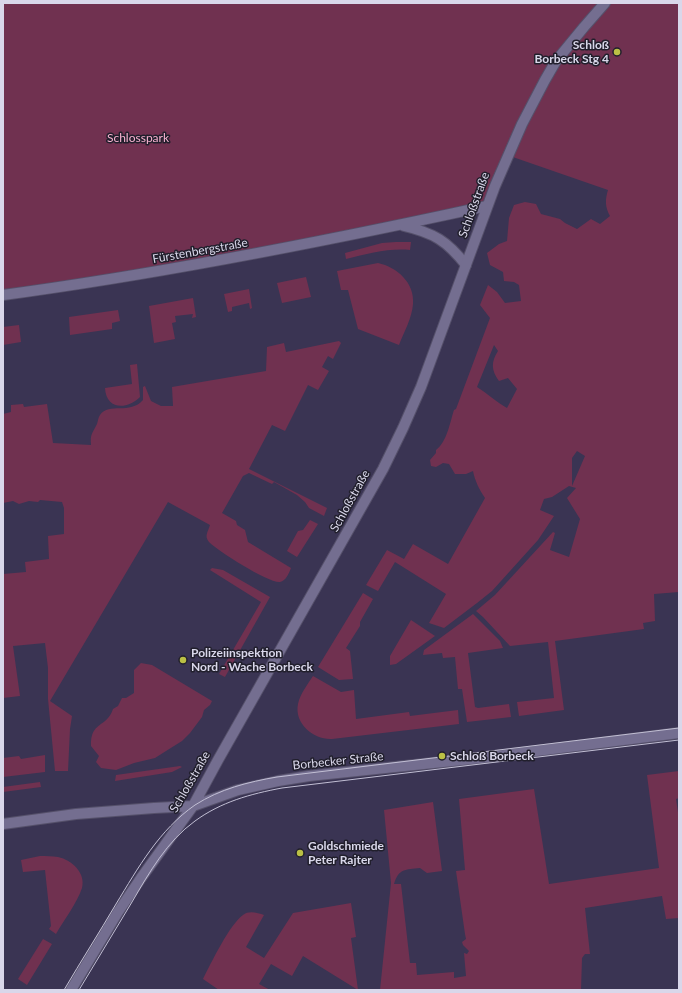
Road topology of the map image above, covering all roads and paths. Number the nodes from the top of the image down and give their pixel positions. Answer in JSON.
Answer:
{"nodes":[{"id":1,"x":605,"y":3,"type":"edge"},
{"id":2,"x":487,"y":206,"type":"junction"},
{"id":3,"x":401,"y":225,"type":"junction"},
{"id":4,"x":466,"y":265,"type":"junction"},
{"id":5,"x":3,"y":295,"type":"edge"},
{"id":6,"x":679,"y":734,"type":"edge"},
{"id":7,"x":193,"y":806,"type":"junction"},
{"id":8,"x":3,"y":824,"type":"edge"},
{"id":9,"x":71,"y":990,"type":"edge"}],
"edges":[{"from":1,"to":2,"type":"street","name":"Schloßstraße"},
{"from":2,"to":3,"type":"street","name":"Fürstenbergstraße"},
{"from":2,"to":4,"type":"street","name":"Schloßstraße"},
{"from":3,"to":4,"type":"street","name":"Fürstenbergstraße"},
{"from":3,"to":5,"type":"street","name":"Fürstenbergstraße"},
{"from":4,"to":7,"type":"street","name":"Schloßstraße"},
{"from":6,"to":7,"type":"street","name":"Borbecker Straße"},
{"from":7,"to":8,"type":"street","name":"Borbecker Straße"},
{"from":7,"to":9,"type":"street","name":"Schloßstraße"}]}
